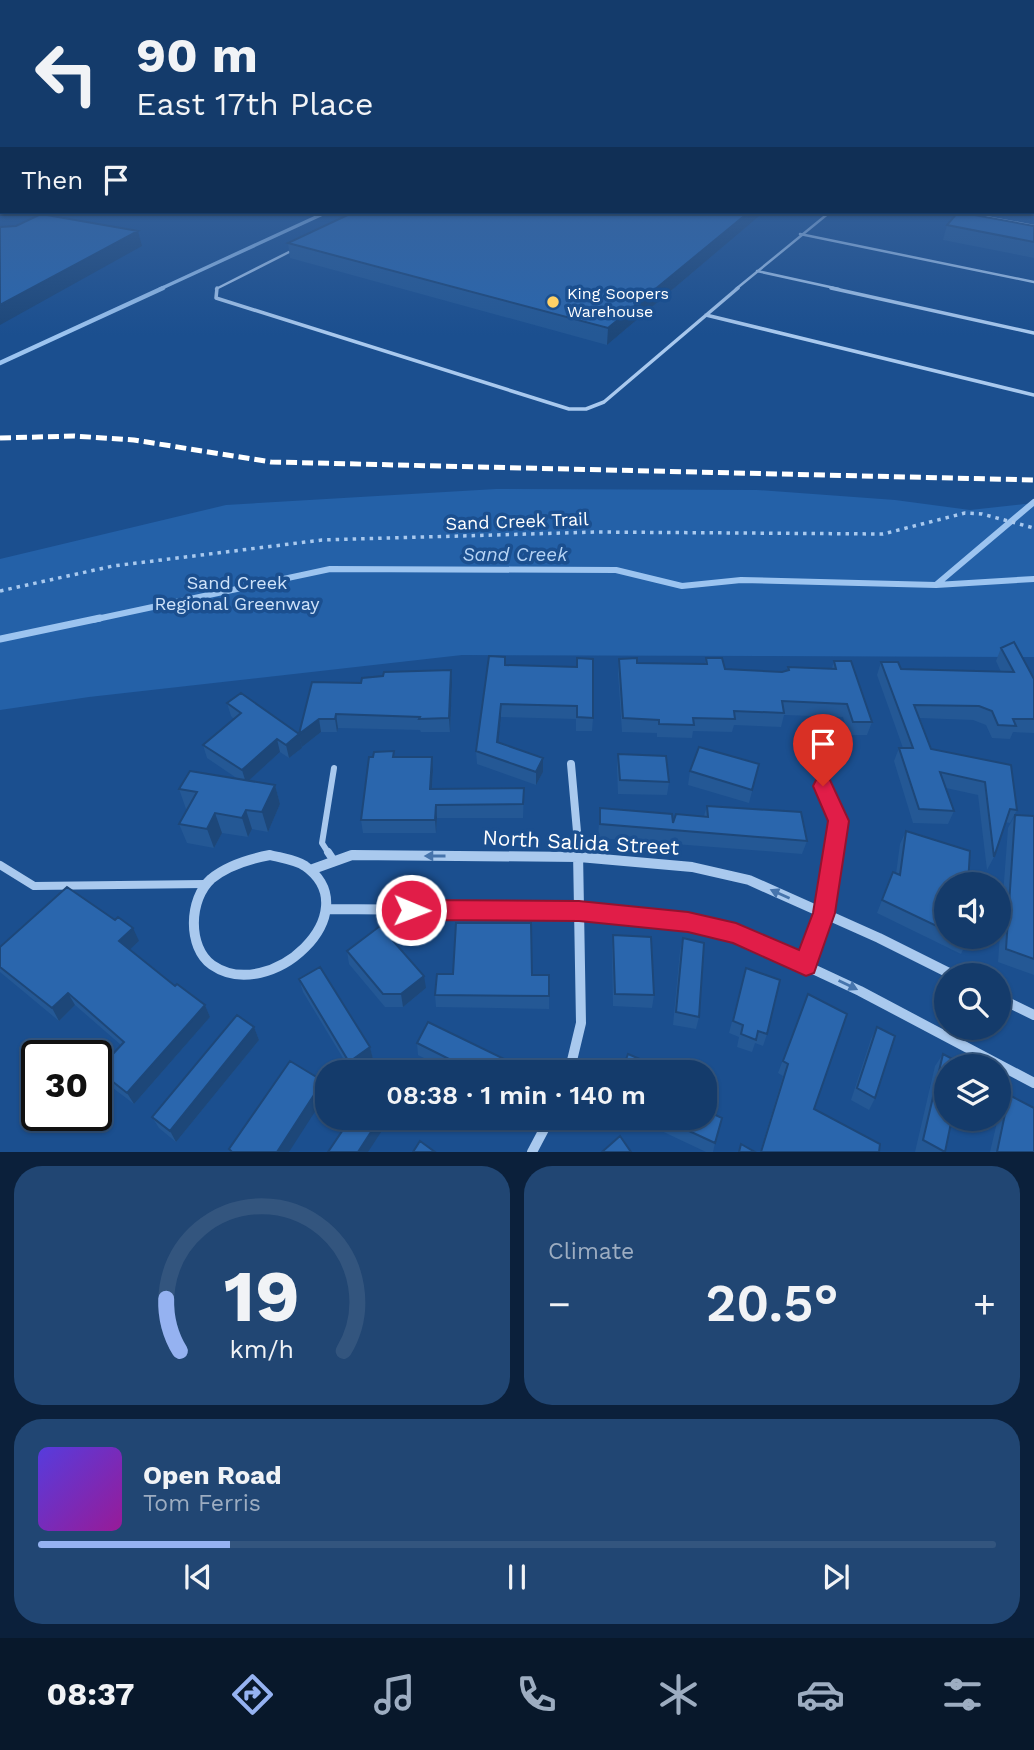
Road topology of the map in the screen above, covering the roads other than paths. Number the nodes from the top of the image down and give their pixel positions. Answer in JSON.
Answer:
{"nodes":[{"id":1,"x":809,"y":228,"type":"edge"},
{"id":2,"x":800,"y":234,"type":"junction"},
{"id":3,"x":299,"y":247,"type":"edge"},
{"id":4,"x":757,"y":271,"type":"junction"},
{"id":5,"x":1034,"y":282,"type":"edge"},
{"id":6,"x":706,"y":315,"type":"junction"},
{"id":7,"x":1034,"y":333,"type":"edge"},
{"id":8,"x":1034,"y":395,"type":"edge"},
{"id":9,"x":570,"y":764,"type":"dead end"},
{"id":10,"x":334,"y":768,"type":"dead end"},
{"id":11,"x":823,"y":786,"type":"dead end"},
{"id":12,"x":579,"y":857,"type":"junction"},
{"id":13,"x":334,"y":862,"type":"junction"},
{"id":14,"x":0,"y":865,"type":"edge"},
{"id":15,"x":313,"y":869,"type":"junction"},
{"id":16,"x":206,"y":884,"type":"junction"},
{"id":17,"x":327,"y":909,"type":"junction"},
{"id":18,"x":579,"y":911,"type":"junction"},
{"id":19,"x":824,"y":913,"type":"junction"},
{"id":20,"x":806,"y":965,"type":"junction"},
{"id":21,"x":934,"y":966,"type":"edge"},
{"id":22,"x":1011,"y":1004,"type":"edge"},
{"id":23,"x":1034,"y":1015,"type":"edge"},
{"id":24,"x":572,"y":1060,"type":"edge"},
{"id":25,"x":1034,"y":1083,"type":"edge"},
{"id":26,"x":544,"y":1130,"type":"edge"},
{"id":27,"x":532,"y":1152,"type":"edge"}],
"edges":[{"from":1,"to":2,"type":"lane"},
{"from":2,"to":4,"type":"lane"},
{"from":2,"to":5,"type":"lane"},
{"from":3,"to":6,"type":"lane"},
{"from":4,"to":6,"type":"lane"},
{"from":4,"to":7,"type":"lane"},
{"from":6,"to":8,"type":"lane"},
{"from":9,"to":12,"type":"street"},
{"from":10,"to":13,"type":"lane"},
{"from":11,"to":19,"type":"street"},
{"from":12,"to":13,"type":"street","name":"North Salida Street","one_way":true},
{"from":12,"to":18,"type":"street"},
{"from":19,"to":12,"type":"street","name":"North Salida Street","one_way":true},
{"from":13,"to":15,"type":"street","name":"North Salida Street"},
{"from":14,"to":16,"type":"lane"},
{"from":15,"to":16,"type":"street"},
{"from":15,"to":17,"type":"street"},
{"from":16,"to":17,"type":"street"},
{"from":17,"to":18,"type":"street"},
{"from":18,"to":20,"type":"street"},
{"from":18,"to":24,"type":"street"},
{"from":19,"to":20,"type":"street"},
{"from":19,"to":21,"type":"street","name":"North Salida Street"},
{"from":20,"to":25,"type":"street","one_way":true},
{"from":22,"to":23,"type":"street"},
{"from":26,"to":27,"type":"street"}]}
